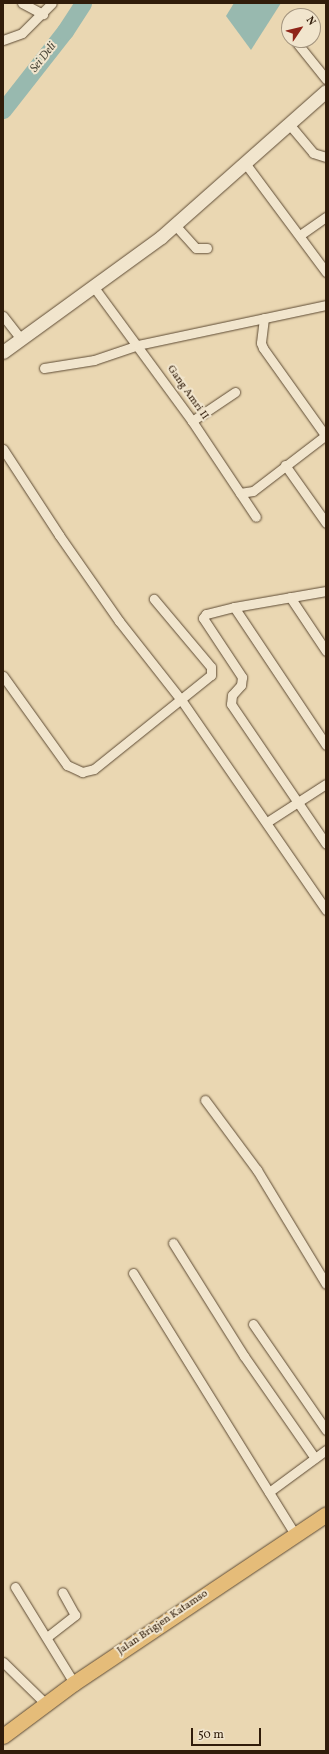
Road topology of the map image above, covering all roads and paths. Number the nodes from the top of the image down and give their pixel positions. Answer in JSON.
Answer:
{"nodes":[{"id":1,"x":22,"y":3,"type":"edge"},
{"id":2,"x":52,"y":3,"type":"edge"},
{"id":3,"x":43,"y":14,"type":"junction"},
{"id":4,"x":3,"y":40,"type":"edge"},
{"id":5,"x":301,"y":48,"type":"edge"},
{"id":6,"x":326,"y":79,"type":"edge"},
{"id":7,"x":326,"y":91,"type":"edge"},
{"id":8,"x":289,"y":124,"type":"junction"},
{"id":9,"x":326,"y":157,"type":"edge"},
{"id":10,"x":245,"y":163,"type":"junction"},
{"id":11,"x":326,"y":217,"type":"edge"},
{"id":12,"x":175,"y":225,"type":"junction"},
{"id":13,"x":300,"y":235,"type":"junction"},
{"id":14,"x":207,"y":248,"type":"dead end"},
{"id":15,"x":326,"y":272,"type":"edge"},
{"id":16,"x":93,"y":286,"type":"junction"},
{"id":17,"x":326,"y":305,"type":"edge"},
{"id":18,"x":3,"y":316,"type":"edge"},
{"id":19,"x":264,"y":318,"type":"junction"},
{"id":20,"x":20,"y":338,"type":"junction"},
{"id":21,"x":138,"y":345,"type":"junction"},
{"id":22,"x":3,"y":352,"type":"edge"},
{"id":23,"x":44,"y":368,"type":"dead end"},
{"id":24,"x":235,"y":392,"type":"dead end"},
{"id":25,"x":192,"y":421,"type":"junction"},
{"id":26,"x":326,"y":435,"type":"edge"},
{"id":27,"x":3,"y":449,"type":"edge"},
{"id":28,"x":285,"y":466,"type":"junction"},
{"id":29,"x":240,"y":493,"type":"junction"},
{"id":30,"x":256,"y":517,"type":"dead end"},
{"id":31,"x":326,"y":523,"type":"edge"},
{"id":32,"x":326,"y":591,"type":"edge"},
{"id":33,"x":290,"y":597,"type":"junction"},
{"id":34,"x":154,"y":599,"type":"dead end"},
{"id":35,"x":234,"y":607,"type":"junction"},
{"id":36,"x":326,"y":651,"type":"edge"},
{"id":37,"x":3,"y":676,"type":"edge"},
{"id":38,"x":182,"y":701,"type":"junction"},
{"id":39,"x":326,"y":745,"type":"edge"},
{"id":40,"x":326,"y":784,"type":"edge"},
{"id":41,"x":297,"y":803,"type":"junction"},
{"id":42,"x":266,"y":822,"type":"junction"},
{"id":43,"x":326,"y":844,"type":"edge"},
{"id":44,"x":326,"y":910,"type":"edge"},
{"id":45,"x":205,"y":1100,"type":"dead end"},
{"id":46,"x":173,"y":1243,"type":"dead end"},
{"id":47,"x":133,"y":1273,"type":"dead end"},
{"id":48,"x":326,"y":1284,"type":"edge"},
{"id":49,"x":253,"y":1324,"type":"dead end"},
{"id":50,"x":326,"y":1430,"type":"edge"},
{"id":51,"x":326,"y":1450,"type":"edge"},
{"id":52,"x":315,"y":1458,"type":"junction"},
{"id":53,"x":268,"y":1492,"type":"junction"},
{"id":54,"x":326,"y":1514,"type":"edge"},
{"id":55,"x":294,"y":1534,"type":"junction"},
{"id":56,"x":15,"y":1586,"type":"dead end"},
{"id":57,"x":62,"y":1592,"type":"dead end"},
{"id":58,"x":47,"y":1637,"type":"junction"},
{"id":59,"x":3,"y":1662,"type":"edge"},
{"id":60,"x":74,"y":1683,"type":"junction"},
{"id":61,"x":46,"y":1704,"type":"junction"},
{"id":62,"x":3,"y":1736,"type":"edge"}],
"edges":[{"from":1,"to":3,"type":"street"},
{"from":2,"to":3,"type":"street"},
{"from":3,"to":4,"type":"street"},
{"from":5,"to":6,"type":"street"},
{"from":7,"to":8,"type":"main road"},
{"from":8,"to":9,"type":"street"},
{"from":8,"to":10,"type":"main road"},
{"from":10,"to":12,"type":"main road"},
{"from":10,"to":13,"type":"street"},
{"from":11,"to":13,"type":"street"},
{"from":12,"to":14,"type":"street"},
{"from":12,"to":16,"type":"main road"},
{"from":13,"to":15,"type":"street"},
{"from":16,"to":20,"type":"main road"},
{"from":16,"to":21,"type":"street","name":"Gang Amri II"},
{"from":17,"to":19,"type":"street"},
{"from":18,"to":20,"type":"street"},
{"from":19,"to":21,"type":"street"},
{"from":19,"to":26,"type":"street"},
{"from":20,"to":22,"type":"main road"},
{"from":21,"to":23,"type":"street"},
{"from":21,"to":25,"type":"street","name":"Gang Amri II"},
{"from":24,"to":25,"type":"street"},
{"from":25,"to":29,"type":"street","name":"Gang Amri II"},
{"from":26,"to":28,"type":"street"},
{"from":27,"to":38,"type":"street"},
{"from":28,"to":29,"type":"street"},
{"from":28,"to":31,"type":"street"},
{"from":29,"to":30,"type":"street","name":"Gang Amri II"},
{"from":32,"to":33,"type":"street"},
{"from":33,"to":35,"type":"street"},
{"from":33,"to":36,"type":"street"},
{"from":34,"to":38,"type":"street"},
{"from":35,"to":39,"type":"street"},
{"from":35,"to":41,"type":"street"},
{"from":37,"to":38,"type":"street"},
{"from":38,"to":42,"type":"street"},
{"from":40,"to":41,"type":"street"},
{"from":41,"to":42,"type":"street"},
{"from":41,"to":43,"type":"street"},
{"from":42,"to":44,"type":"street"},
{"from":45,"to":48,"type":"street"},
{"from":46,"to":52,"type":"street"},
{"from":47,"to":53,"type":"street"},
{"from":49,"to":50,"type":"street"},
{"from":51,"to":52,"type":"street"},
{"from":52,"to":53,"type":"street"},
{"from":53,"to":55,"type":"street"},
{"from":54,"to":55,"type":"main road","name":"Jalan Brigjen Katamso"},
{"from":55,"to":60,"type":"main road","name":"Jalan Brigjen Katamso"},
{"from":56,"to":58,"type":"street"},
{"from":57,"to":58,"type":"street"},
{"from":58,"to":60,"type":"street"},
{"from":59,"to":61,"type":"street"},
{"from":60,"to":61,"type":"main road","name":"Jalan Brigjen Katamso"},
{"from":61,"to":62,"type":"main road","name":"Jalan Brigjen Katamso"}]}
